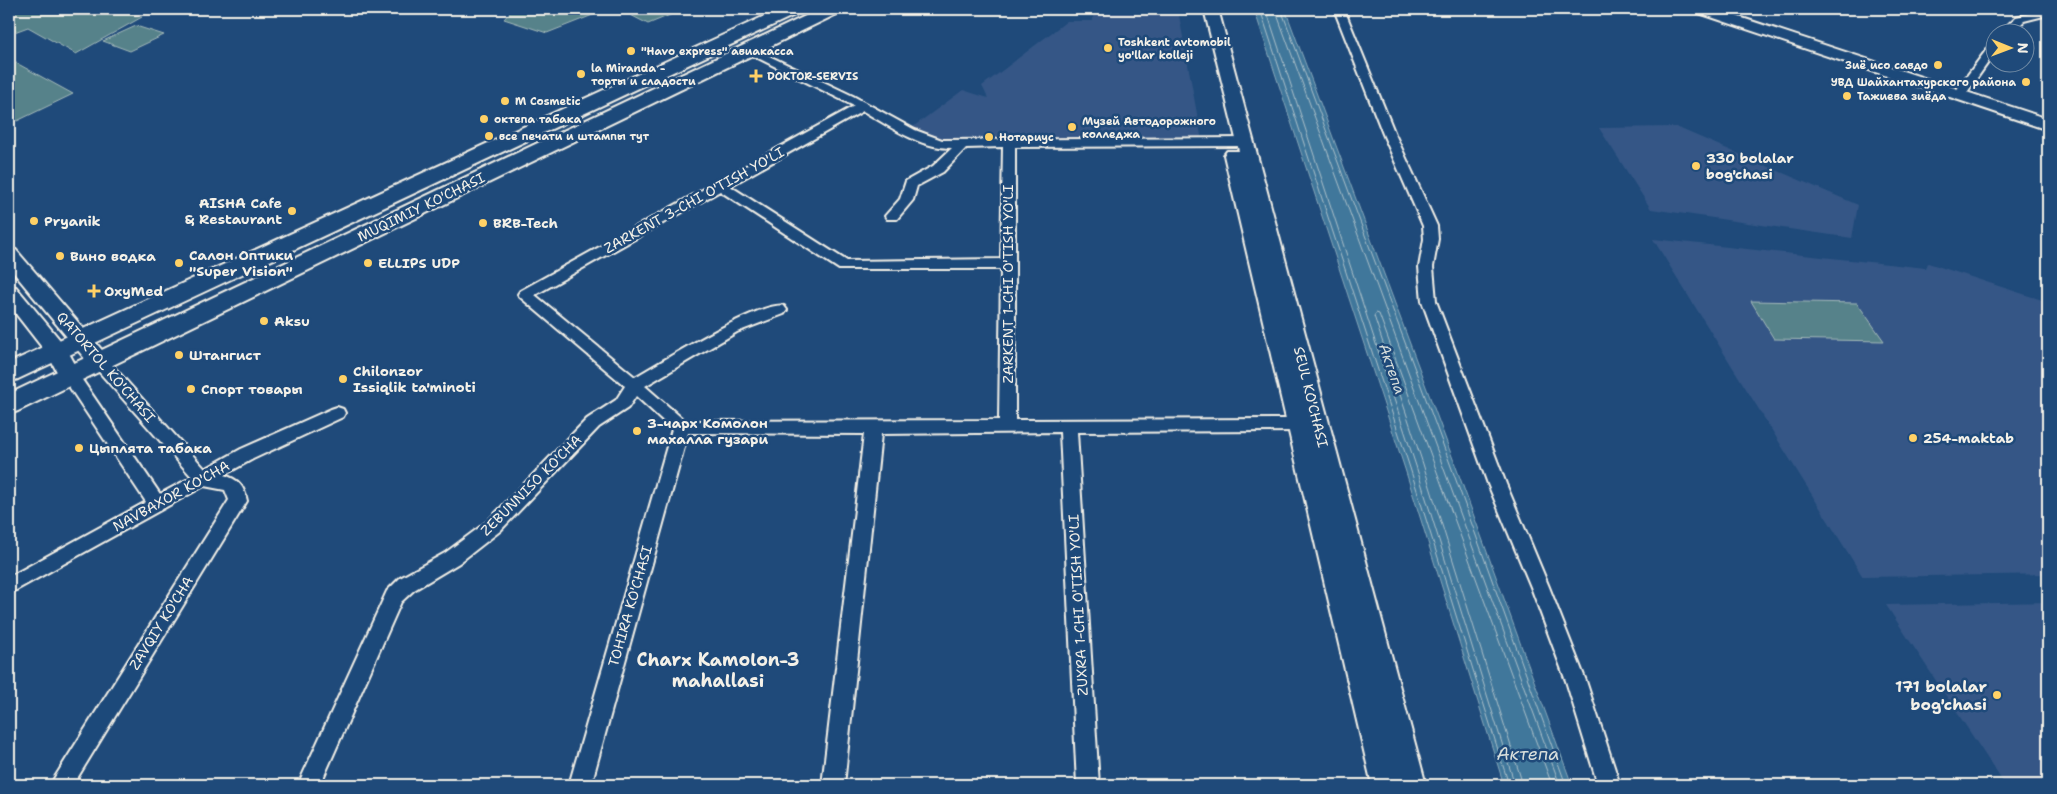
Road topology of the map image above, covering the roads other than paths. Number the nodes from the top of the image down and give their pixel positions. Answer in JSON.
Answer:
{"nodes":[{"id":1,"x":793,"y":9,"type":"edge"},
{"id":2,"x":833,"y":9,"type":"edge"},
{"id":3,"x":1197,"y":9,"type":"edge"},
{"id":4,"x":1211,"y":9,"type":"edge"},
{"id":5,"x":1339,"y":9,"type":"edge"},
{"id":6,"x":1701,"y":9,"type":"edge"},
{"id":7,"x":1723,"y":9,"type":"edge"},
{"id":8,"x":2048,"y":12,"type":"edge"},
{"id":9,"x":2017,"y":22,"type":"edge"},
{"id":10,"x":711,"y":47,"type":"junction"},
{"id":11,"x":748,"y":49,"type":"junction"},
{"id":12,"x":729,"y":59,"type":"junction"},
{"id":13,"x":1984,"y":61,"type":"edge"},
{"id":14,"x":1961,"y":92,"type":"junction"},
{"id":15,"x":863,"y":106,"type":"junction"},
{"id":16,"x":2048,"y":117,"type":"edge"},
{"id":17,"x":2048,"y":125,"type":"edge"},
{"id":18,"x":1238,"y":142,"type":"junction"},
{"id":19,"x":1009,"y":144,"type":"junction"},
{"id":20,"x":961,"y":145,"type":"junction"},
{"id":21,"x":721,"y":186,"type":"junction"},
{"id":22,"x":409,"y":187,"type":"junction"},
{"id":23,"x":429,"y":202,"type":"junction"},
{"id":24,"x":892,"y":216,"type":"dead end"},
{"id":25,"x":9,"y":254,"type":"edge"},
{"id":26,"x":1007,"y":264,"type":"junction"},
{"id":27,"x":9,"y":292,"type":"edge"},
{"id":28,"x":779,"y":310,"type":"dead end"},
{"id":29,"x":80,"y":340,"type":"junction"},
{"id":30,"x":57,"y":351,"type":"junction"},
{"id":31,"x":99,"y":361,"type":"junction"},
{"id":32,"x":9,"y":374,"type":"edge"},
{"id":33,"x":70,"y":375,"type":"junction"},
{"id":34,"x":634,"y":385,"type":"junction"},
{"id":35,"x":9,"y":405,"type":"edge"},
{"id":36,"x":337,"y":413,"type":"dead end"},
{"id":37,"x":1007,"y":425,"type":"junction"},
{"id":38,"x":1299,"y":425,"type":"junction"},
{"id":39,"x":1068,"y":426,"type":"junction"},
{"id":40,"x":680,"y":427,"type":"junction"},
{"id":41,"x":873,"y":428,"type":"junction"},
{"id":42,"x":204,"y":479,"type":"junction"},
{"id":43,"x":157,"y":504,"type":"junction"},
{"id":44,"x":9,"y":586,"type":"edge"},
{"id":45,"x":61,"y":785,"type":"edge"},
{"id":46,"x":309,"y":785,"type":"edge"},
{"id":47,"x":580,"y":785,"type":"edge"},
{"id":48,"x":833,"y":785,"type":"edge"},
{"id":49,"x":1088,"y":785,"type":"edge"},
{"id":50,"x":1387,"y":785,"type":"edge"},
{"id":51,"x":1411,"y":785,"type":"edge"},
{"id":52,"x":1609,"y":785,"type":"edge"}],
"edges":[{"from":1,"to":10,"type":"main road","name":"MUQIMIY KO'CHASI"},
{"from":2,"to":11,"type":"main road","name":"MUQIMIY KO'CHASI"},
{"from":3,"to":18,"type":"main road"},
{"from":4,"to":18,"type":"main road","name":"SEUL KO'CHASI"},
{"from":5,"to":52,"type":"street"},
{"from":6,"to":14,"type":"main road"},
{"from":7,"to":14,"type":"main road"},
{"from":8,"to":9,"type":"street"},
{"from":10,"to":12,"type":"main road"},
{"from":10,"to":22,"type":"main road","name":"MUQIMIY KO'CHASI"},
{"from":11,"to":12,"type":"main road","name":"MUQIMIY KO'CHASI"},
{"from":11,"to":15,"type":"street"},
{"from":12,"to":23,"type":"main road","name":"MUQIMIY KO'CHASI"},
{"from":13,"to":14,"type":"street"},
{"from":14,"to":16,"type":"main road"},
{"from":14,"to":17,"type":"main road"},
{"from":15,"to":20,"type":"street"},
{"from":15,"to":21,"type":"street","name":"ZARKENT 3-CHI O'TISH YO'LI"},
{"from":18,"to":19,"type":"street"},
{"from":18,"to":38,"type":"main road","name":"SEUL KO'CHASI"},
{"from":18,"to":51,"type":"main road","name":"SEUL KO'CHASI"},
{"from":19,"to":20,"type":"street"},
{"from":19,"to":26,"type":"street","name":"ZARKENT 1-CHI O'TISH YO'LI"},
{"from":20,"to":24,"type":"street"},
{"from":21,"to":26,"type":"street"},
{"from":21,"to":34,"type":"street","name":"ZARKENT 3-CHI O'TISH YO'LI"},
{"from":22,"to":23,"type":"main road"},
{"from":22,"to":29,"type":"main road","name":"MUQIMIY KO'CHASI"},
{"from":23,"to":31,"type":"main road","name":"MUQIMIY KO'CHASI"},
{"from":25,"to":29,"type":"main road","name":"QATORTOL KO'CHASI"},
{"from":26,"to":37,"type":"street","name":"ZARKENT 1-CHI O'TISH YO'LI"},
{"from":27,"to":30,"type":"main road","name":"QATORTOL KO'CHASI"},
{"from":28,"to":34,"type":"street"},
{"from":29,"to":30,"type":"main road","name":"MUQIMIY KO'CHASI"},
{"from":29,"to":31,"type":"main road","name":"QATORTOL KO'CHASI"},
{"from":30,"to":31,"type":"main road"},
{"from":30,"to":32,"type":"main road","name":"MUQIMIY KO'CHASI"},
{"from":30,"to":33,"type":"main road","name":"QATORTOL KO'CHASI"},
{"from":31,"to":33,"type":"main road","name":"MUQIMIY KO'CHASI"},
{"from":31,"to":42,"type":"street","name":"QATORTOL KO'CHASI"},
{"from":33,"to":35,"type":"main road","name":"MUQIMIY KO'CHASI"},
{"from":33,"to":43,"type":"street","name":"QATORTOL KO'CHASI"},
{"from":34,"to":40,"type":"street"},
{"from":34,"to":46,"type":"street","name":"ZEBUNNISO KO'CHA"},
{"from":36,"to":42,"type":"street","name":"NAVBAXOR KO'CHA"},
{"from":37,"to":39,"type":"street"},
{"from":37,"to":41,"type":"street"},
{"from":38,"to":39,"type":"street"},
{"from":38,"to":50,"type":"main road","name":"SEUL KO'CHASI"},
{"from":39,"to":49,"type":"street","name":"ZUXRA 1-CHI O'TISH YO'LI"},
{"from":40,"to":41,"type":"street"},
{"from":40,"to":47,"type":"street","name":"TOHIRA KO'CHASI"},
{"from":41,"to":48,"type":"street"},
{"from":42,"to":43,"type":"street","name":"NAVBAXOR KO'CHA"},
{"from":42,"to":45,"type":"street","name":"ZAVQIY KO'CHA"},
{"from":43,"to":44,"type":"street","name":"NAVBAXOR KO'CHA"}]}
